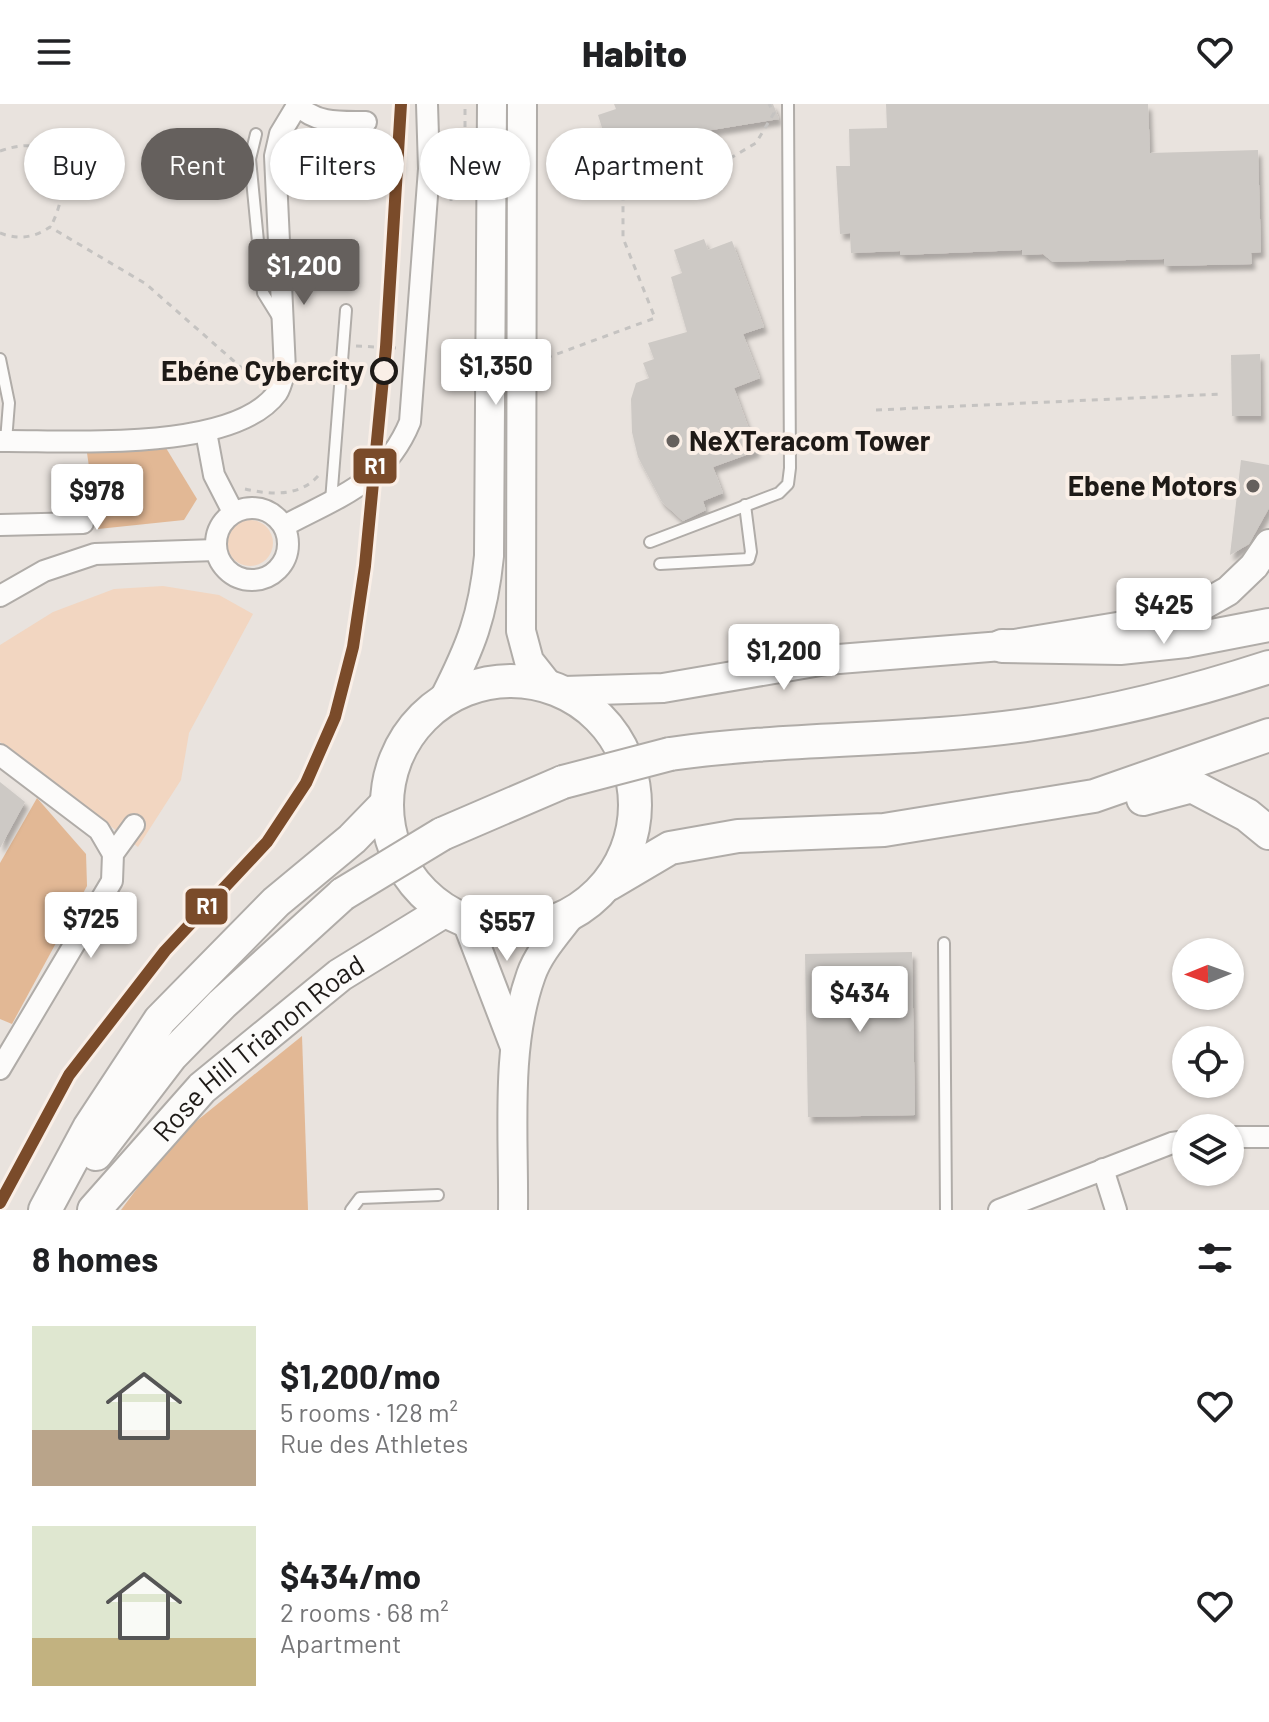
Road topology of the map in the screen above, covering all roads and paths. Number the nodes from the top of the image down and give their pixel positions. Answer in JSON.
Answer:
{"nodes":[{"id":1,"x":296,"y":104,"type":"edge"},
{"id":2,"x":427,"y":104,"type":"edge"},
{"id":3,"x":492,"y":104,"type":"edge"},
{"id":4,"x":522,"y":104,"type":"edge"},
{"id":5,"x":769,"y":104,"type":"edge"},
{"id":6,"x":788,"y":104,"type":"edge"},
{"id":7,"x":366,"y":122,"type":"dead end"},
{"id":8,"x":428,"y":128,"type":"edge"},
{"id":9,"x":256,"y":134,"type":"dead end"},
{"id":10,"x":0,"y":151,"type":"edge"},
{"id":11,"x":420,"y":168,"type":"edge"},
{"id":12,"x":404,"y":182,"type":"edge"},
{"id":13,"x":427,"y":200,"type":"edge"},
{"id":14,"x":50,"y":227,"type":"junction"},
{"id":15,"x":0,"y":233,"type":"edge"},
{"id":16,"x":346,"y":310,"type":"dead end"},
{"id":17,"x":283,"y":323,"type":"junction"},
{"id":18,"x":353,"y":346,"type":"dead end"},
{"id":19,"x":404,"y":348,"type":"dead end"},
{"id":20,"x":0,"y":359,"type":"edge"},
{"id":21,"x":544,"y":359,"type":"dead end"},
{"id":22,"x":244,"y":370,"type":"dead end"},
{"id":23,"x":1222,"y":394,"type":"dead end"},
{"id":24,"x":876,"y":410,"type":"dead end"},
{"id":25,"x":206,"y":432,"type":"junction"},
{"id":26,"x":3,"y":441,"type":"edge"},
{"id":27,"x":333,"y":468,"type":"junction"},
{"id":28,"x":216,"y":479,"type":"junction"},
{"id":29,"x":331,"y":501,"type":"junction"},
{"id":30,"x":745,"y":505,"type":"junction"},
{"id":31,"x":233,"y":512,"type":"junction"},
{"id":32,"x":83,"y":523,"type":"dead end"},
{"id":33,"x":0,"y":525,"type":"edge"},
{"id":34,"x":284,"y":526,"type":"junction"},
{"id":35,"x":650,"y":542,"type":"dead end"},
{"id":36,"x":1269,"y":544,"type":"edge"},
{"id":37,"x":216,"y":550,"type":"junction"},
{"id":38,"x":660,"y":564,"type":"dead end"},
{"id":39,"x":0,"y":596,"type":"edge"},
{"id":40,"x":1269,"y":625,"type":"edge"},
{"id":41,"x":1002,"y":646,"type":"junction"},
{"id":42,"x":1269,"y":667,"type":"edge"},
{"id":43,"x":556,"y":688,"type":"junction"},
{"id":44,"x":444,"y":699,"type":"junction"},
{"id":45,"x":1269,"y":735,"type":"edge"},
{"id":46,"x":0,"y":755,"type":"edge"},
{"id":47,"x":386,"y":804,"type":"junction"},
{"id":48,"x":134,"y":825,"type":"dead end"},
{"id":49,"x":884,"y":830,"type":"junction"},
{"id":50,"x":1269,"y":833,"type":"edge"},
{"id":51,"x":113,"y":854,"type":"junction"},
{"id":52,"x":606,"y":886,"type":"junction"},
{"id":53,"x":572,"y":913,"type":"junction"},
{"id":54,"x":456,"y":917,"type":"junction"},
{"id":55,"x":944,"y":943,"type":"dead end"},
{"id":56,"x":6,"y":1042,"type":"edge"},
{"id":57,"x":515,"y":1047,"type":"junction"},
{"id":58,"x":0,"y":1069,"type":"edge"},
{"id":59,"x":1244,"y":1137,"type":"edge"},
{"id":60,"x":1269,"y":1137,"type":"edge"},
{"id":61,"x":1172,"y":1146,"type":"edge"},
{"id":62,"x":1103,"y":1169,"type":"junction"},
{"id":63,"x":438,"y":1195,"type":"dead end"},
{"id":64,"x":45,"y":1210,"type":"edge"},
{"id":65,"x":59,"y":1210,"type":"edge"},
{"id":66,"x":94,"y":1210,"type":"edge"},
{"id":67,"x":351,"y":1210,"type":"edge"},
{"id":68,"x":513,"y":1210,"type":"edge"},
{"id":69,"x":946,"y":1210,"type":"edge"},
{"id":70,"x":999,"y":1210,"type":"edge"},
{"id":71,"x":1116,"y":1210,"type":"edge"}],
"edges":[{"from":1,"to":7,"type":"street"},
{"from":1,"to":17,"type":"street"},
{"from":2,"to":8,"type":"street"},
{"from":3,"to":44,"type":"main road"},
{"from":4,"to":43,"type":"main road"},
{"from":5,"to":21,"type":"path"},
{"from":6,"to":30,"type":"lane"},
{"from":9,"to":17,"type":"lane"},
{"from":10,"to":14,"type":"path"},
{"from":11,"to":12,"type":"path"},
{"from":13,"to":29,"type":"street"},
{"from":14,"to":15,"type":"path"},
{"from":14,"to":22,"type":"path"},
{"from":16,"to":27,"type":"lane"},
{"from":17,"to":25,"type":"street"},
{"from":18,"to":19,"type":"path"},
{"from":20,"to":26,"type":"lane"},
{"from":23,"to":24,"type":"path"},
{"from":25,"to":26,"type":"street"},
{"from":25,"to":28,"type":"street"},
{"from":27,"to":28,"type":"path"},
{"from":27,"to":29,"type":"lane"},
{"from":28,"to":31,"type":"street"},
{"from":29,"to":34,"type":"street"},
{"from":30,"to":35,"type":"lane"},
{"from":30,"to":38,"type":"lane"},
{"from":31,"to":34,"type":"street"},
{"from":31,"to":37,"type":"street"},
{"from":32,"to":33,"type":"street"},
{"from":34,"to":37,"type":"street"},
{"from":36,"to":41,"type":"main road"},
{"from":37,"to":39,"type":"street"},
{"from":40,"to":41,"type":"main road"},
{"from":41,"to":43,"type":"main road"},
{"from":42,"to":65,"type":"main road","bridge":true},
{"from":43,"to":44,"type":"main road"},
{"from":43,"to":52,"type":"main road"},
{"from":44,"to":47,"type":"main road"},
{"from":45,"to":49,"type":"main road"},
{"from":46,"to":51,"type":"street"},
{"from":47,"to":54,"type":"main road"},
{"from":47,"to":64,"type":"main road"},
{"from":48,"to":51,"type":"street"},
{"from":49,"to":50,"type":"main road"},
{"from":49,"to":52,"type":"main road"},
{"from":51,"to":56,"type":"street"},
{"from":52,"to":53,"type":"main road"},
{"from":53,"to":54,"type":"main road"},
{"from":53,"to":57,"type":"main road"},
{"from":54,"to":57,"type":"main road"},
{"from":54,"to":66,"type":"main road","name":"Rose Hill Trianon Road"},
{"from":55,"to":69,"type":"lane"},
{"from":56,"to":58,"type":"street"},
{"from":57,"to":68,"type":"main road"},
{"from":59,"to":60,"type":"street"},
{"from":61,"to":62,"type":"street"},
{"from":62,"to":70,"type":"street"},
{"from":62,"to":71,"type":"street"},
{"from":63,"to":67,"type":"lane"}]}
